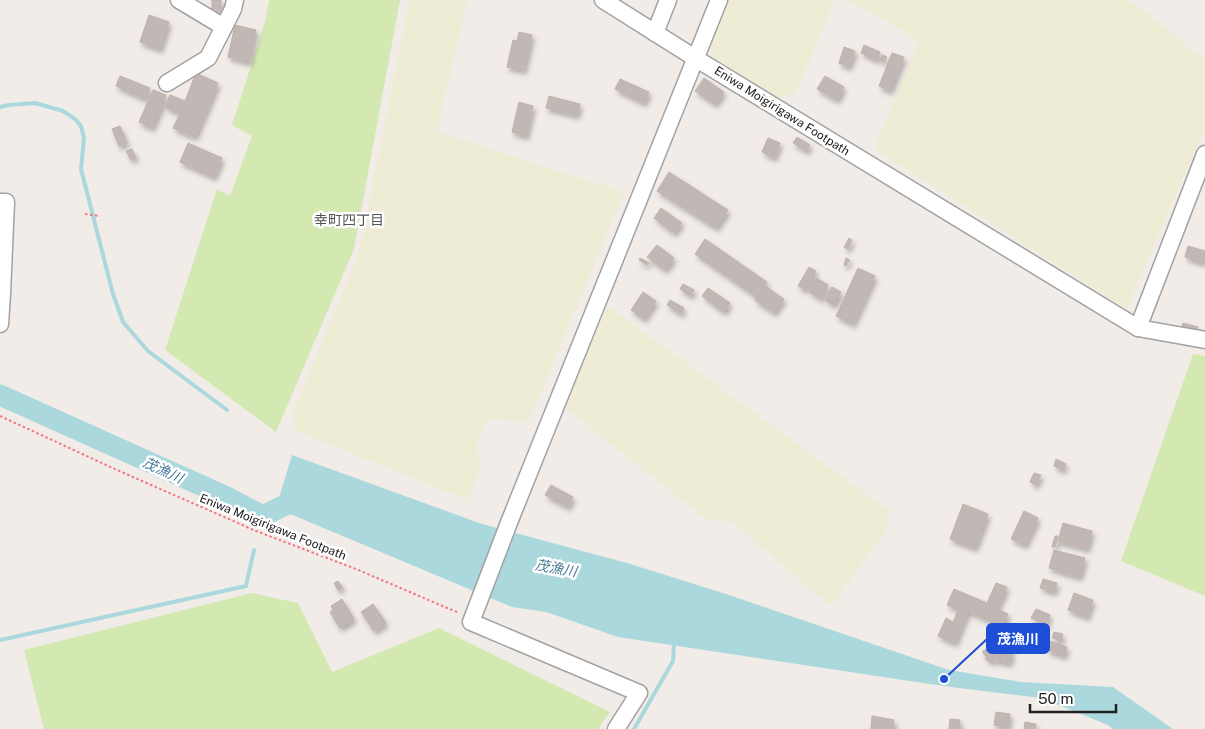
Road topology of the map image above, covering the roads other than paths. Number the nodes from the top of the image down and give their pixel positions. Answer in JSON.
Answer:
{"nodes":[{"id":1,"x":179,"y":0,"type":"edge"},
{"id":2,"x":235,"y":0,"type":"edge"},
{"id":3,"x":604,"y":0,"type":"edge"},
{"id":4,"x":668,"y":0,"type":"edge"},
{"id":5,"x":719,"y":0,"type":"edge"},
{"id":6,"x":224,"y":27,"type":"junction"},
{"id":7,"x":655,"y":32,"type":"junction"},
{"id":8,"x":695,"y":58,"type":"junction"},
{"id":9,"x":167,"y":83,"type":"dead end"},
{"id":10,"x":1205,"y":154,"type":"edge"},
{"id":11,"x":0,"y":202,"type":"edge"},
{"id":12,"x":1,"y":294,"type":"edge"},
{"id":13,"x":0,"y":324,"type":"edge"},
{"id":14,"x":1138,"y":328,"type":"junction"},
{"id":15,"x":1205,"y":340,"type":"edge"},
{"id":16,"x":616,"y":729,"type":"edge"}],
"edges":[{"from":1,"to":6,"type":"street"},
{"from":2,"to":6,"type":"street"},
{"from":3,"to":7,"type":"street"},
{"from":4,"to":7,"type":"street"},
{"from":5,"to":8,"type":"street"},
{"from":6,"to":9,"type":"street"},
{"from":7,"to":8,"type":"street"},
{"from":8,"to":14,"type":"street"},
{"from":8,"to":16,"type":"street"},
{"from":10,"to":14,"type":"street"},
{"from":11,"to":12,"type":"street"},
{"from":12,"to":13,"type":"street"},
{"from":14,"to":15,"type":"street"}]}
